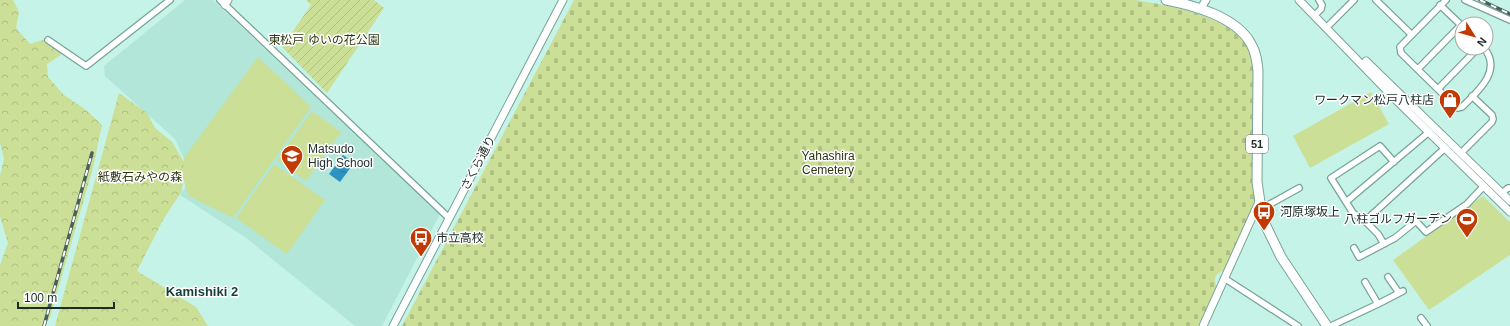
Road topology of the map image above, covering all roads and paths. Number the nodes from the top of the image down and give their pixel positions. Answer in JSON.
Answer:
{"nodes":[{"id":1,"x":170,"y":0,"type":"edge"},
{"id":2,"x":563,"y":0,"type":"edge"},
{"id":3,"x":1166,"y":0,"type":"edge"},
{"id":4,"x":1206,"y":0,"type":"edge"},
{"id":5,"x":1299,"y":0,"type":"edge"},
{"id":6,"x":1305,"y":0,"type":"edge"},
{"id":7,"x":1319,"y":0,"type":"edge"},
{"id":8,"x":1354,"y":0,"type":"edge"},
{"id":9,"x":1376,"y":0,"type":"edge"},
{"id":10,"x":1446,"y":0,"type":"edge"},
{"id":11,"x":1465,"y":0,"type":"edge"},
{"id":12,"x":224,"y":2,"type":"edge"},
{"id":13,"x":1440,"y":6,"type":"junction"},
{"id":14,"x":1201,"y":8,"type":"junction"},
{"id":15,"x":1317,"y":13,"type":"junction"},
{"id":16,"x":1454,"y":19,"type":"edge"},
{"id":17,"x":1510,"y":20,"type":"edge"},
{"id":18,"x":1329,"y":25,"type":"junction"},
{"id":19,"x":1454,"y":33,"type":"edge"},
{"id":20,"x":1412,"y":35,"type":"junction"},
{"id":21,"x":48,"y":40,"type":"dead end"},
{"id":22,"x":1470,"y":56,"type":"edge"},
{"id":23,"x":1488,"y":56,"type":"edge"},
{"id":24,"x":1418,"y":69,"type":"junction"},
{"id":25,"x":1438,"y":89,"type":"junction"},
{"id":26,"x":1472,"y":96,"type":"junction"},
{"id":27,"x":1429,"y":132,"type":"junction"},
{"id":28,"x":1445,"y":148,"type":"junction"},
{"id":29,"x":1461,"y":153,"type":"junction"},
{"id":30,"x":1394,"y":162,"type":"junction"},
{"id":31,"x":1484,"y":186,"type":"junction"},
{"id":32,"x":1299,"y":188,"type":"dead end"},
{"id":33,"x":1510,"y":188,"type":"edge"},
{"id":34,"x":1502,"y":193,"type":"junction"},
{"id":35,"x":1510,"y":201,"type":"edge"},
{"id":36,"x":1346,"y":202,"type":"junction"},
{"id":37,"x":1260,"y":205,"type":"junction"},
{"id":38,"x":1510,"y":212,"type":"edge"},
{"id":39,"x":449,"y":218,"type":"junction"},
{"id":40,"x":1365,"y":221,"type":"junction"},
{"id":41,"x":1384,"y":244,"type":"junction"},
{"id":42,"x":1354,"y":248,"type":"dead end"},
{"id":43,"x":1388,"y":277,"type":"dead end"},
{"id":44,"x":1224,"y":278,"type":"junction"},
{"id":45,"x":1365,"y":282,"type":"dead end"},
{"id":46,"x":1378,"y":304,"type":"junction"},
{"id":47,"x":1421,"y":318,"type":"dead end"},
{"id":48,"x":393,"y":326,"type":"edge"},
{"id":49,"x":1203,"y":326,"type":"edge"},
{"id":50,"x":1298,"y":326,"type":"edge"},
{"id":51,"x":1327,"y":326,"type":"edge"},
{"id":52,"x":1331,"y":326,"type":"edge"},
{"id":53,"x":1427,"y":326,"type":"edge"}],
"edges":[{"from":1,"to":21,"type":"street"},
{"from":2,"to":39,"type":"street","name":"さくら通り"},
{"from":3,"to":14,"type":"main road","number":"51"},
{"from":4,"to":14,"type":"street"},
{"from":5,"to":27,"type":"street"},
{"from":6,"to":15,"type":"street"},
{"from":7,"to":15,"type":"street"},
{"from":8,"to":18,"type":"street"},
{"from":9,"to":20,"type":"street"},
{"from":10,"to":13,"type":"street"},
{"from":11,"to":17,"type":"street"},
{"from":12,"to":39,"type":"street"},
{"from":13,"to":16,"type":"street"},
{"from":13,"to":20,"type":"street"},
{"from":14,"to":37,"type":"main road","number":"51"},
{"from":15,"to":18,"type":"street"},
{"from":18,"to":29,"type":"street"},
{"from":19,"to":24,"type":"street"},
{"from":20,"to":24,"type":"street"},
{"from":22,"to":25,"type":"street"},
{"from":23,"to":26,"type":"street"},
{"from":24,"to":25,"type":"street"},
{"from":25,"to":26,"type":"street"},
{"from":26,"to":29,"type":"street"},
{"from":27,"to":28,"type":"street"},
{"from":27,"to":30,"type":"street"},
{"from":28,"to":31,"type":"street"},
{"from":28,"to":40,"type":"street"},
{"from":29,"to":34,"type":"street"},
{"from":30,"to":36,"type":"street"},
{"from":30,"to":36,"type":"street"},
{"from":31,"to":38,"type":"street"},
{"from":31,"to":41,"type":"street"},
{"from":32,"to":37,"type":"street"},
{"from":33,"to":34,"type":"street"},
{"from":34,"to":35,"type":"street"},
{"from":36,"to":40,"type":"street"},
{"from":37,"to":44,"type":"street"},
{"from":37,"to":51,"type":"main road","number":"51"},
{"from":39,"to":48,"type":"street","name":"さくら通り"},
{"from":40,"to":41,"type":"street"},
{"from":41,"to":42,"type":"street"},
{"from":43,"to":46,"type":"street"},
{"from":44,"to":49,"type":"street"},
{"from":44,"to":50,"type":"street"},
{"from":45,"to":46,"type":"street"},
{"from":46,"to":52,"type":"street"},
{"from":47,"to":53,"type":"street"}]}
